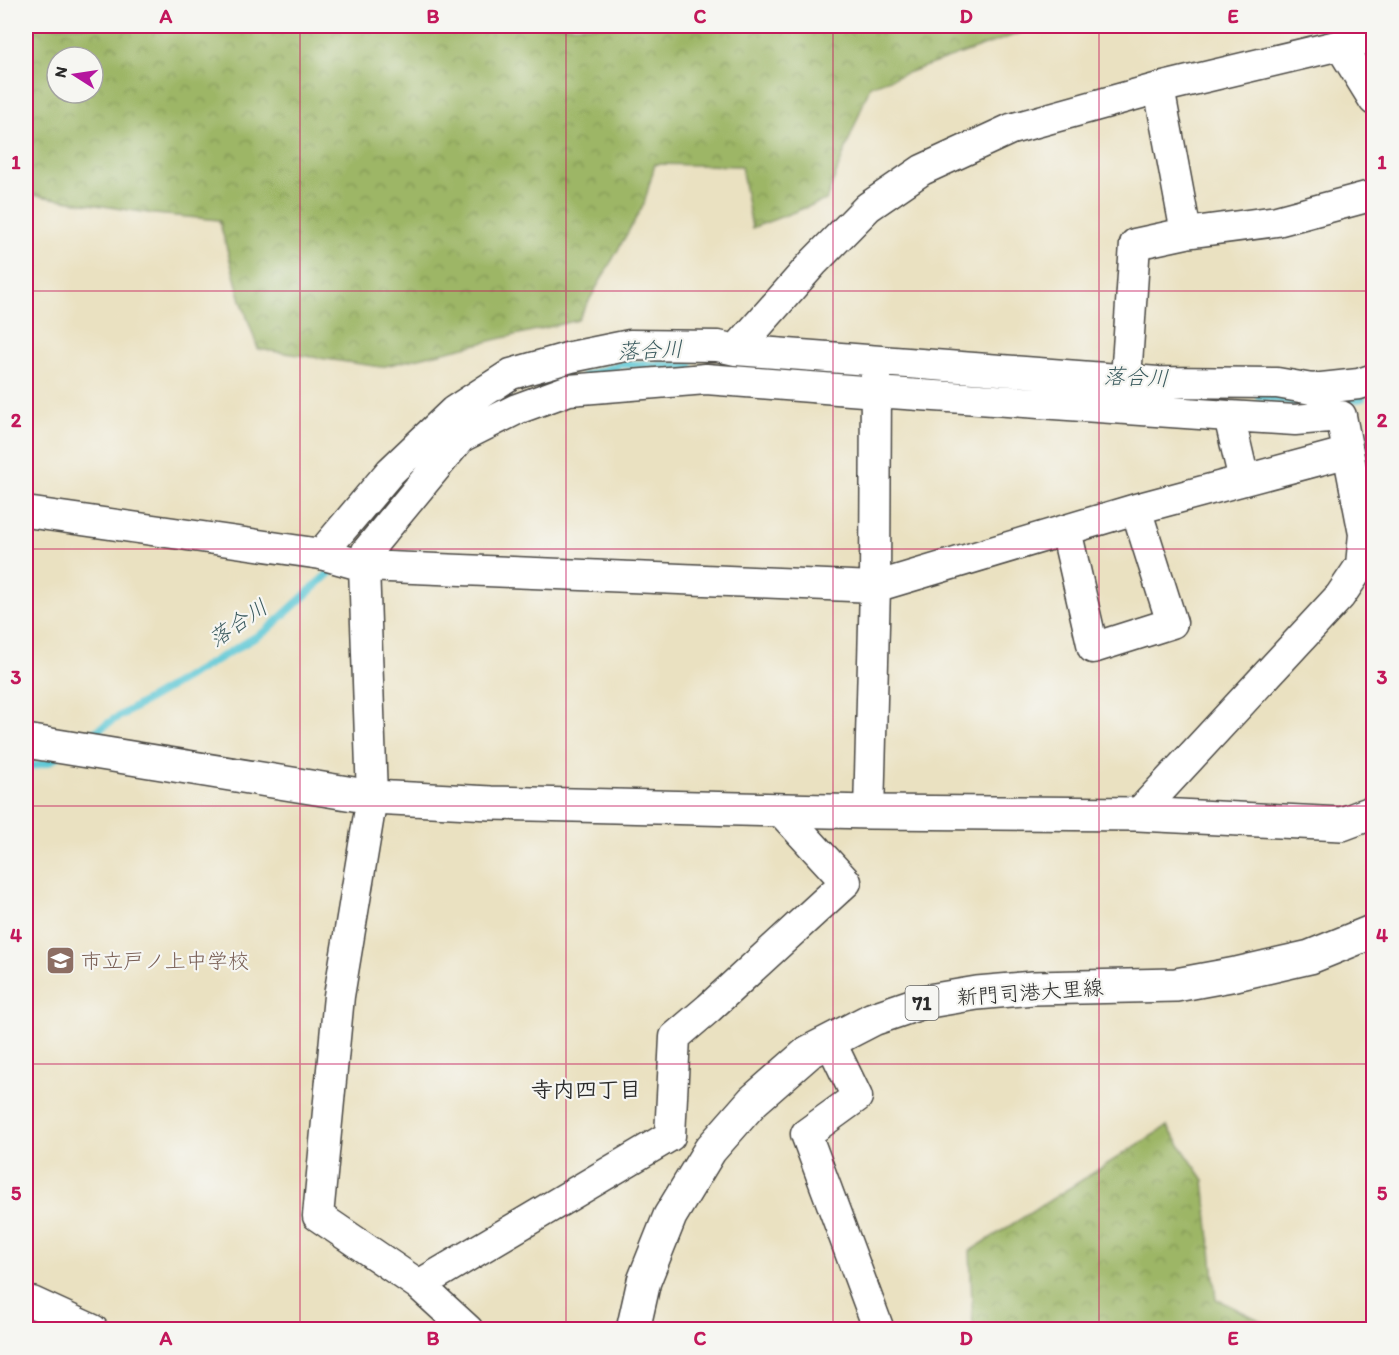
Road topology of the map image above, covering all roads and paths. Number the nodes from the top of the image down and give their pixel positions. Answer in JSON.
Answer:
{"nodes":[{"id":1,"x":1374,"y":37,"type":"edge"},
{"id":2,"x":1340,"y":45,"type":"junction"},
{"id":3,"x":1159,"y":88,"type":"junction"},
{"id":4,"x":1374,"y":100,"type":"edge"},
{"id":5,"x":1374,"y":195,"type":"edge"},
{"id":6,"x":1186,"y":233,"type":"junction"},
{"id":7,"x":736,"y":350,"type":"junction"},
{"id":8,"x":876,"y":360,"type":"junction"},
{"id":9,"x":1125,"y":379,"type":"junction"},
{"id":10,"x":1374,"y":379,"type":"edge"},
{"id":11,"x":876,"y":392,"type":"junction"},
{"id":12,"x":1229,"y":416,"type":"junction"},
{"id":13,"x":1348,"y":451,"type":"junction"},
{"id":14,"x":1244,"y":480,"type":"junction"},
{"id":15,"x":1136,"y":509,"type":"junction"},
{"id":16,"x":26,"y":512,"type":"edge"},
{"id":17,"x":1066,"y":530,"type":"junction"},
{"id":18,"x":1369,"y":532,"type":"edge"},
{"id":19,"x":321,"y":554,"type":"junction"},
{"id":20,"x":364,"y":566,"type":"junction"},
{"id":21,"x":875,"y":587,"type":"junction"},
{"id":22,"x":26,"y":741,"type":"edge"},
{"id":23,"x":372,"y":797,"type":"junction"},
{"id":24,"x":780,"y":810,"type":"junction"},
{"id":25,"x":869,"y":812,"type":"junction"},
{"id":26,"x":1374,"y":812,"type":"edge"},
{"id":27,"x":1138,"y":814,"type":"junction"},
{"id":28,"x":1374,"y":931,"type":"edge"},
{"id":29,"x":830,"y":1041,"type":"junction"},
{"id":30,"x":419,"y":1285,"type":"junction"},
{"id":31,"x":26,"y":1302,"type":"edge"},
{"id":32,"x":93,"y":1329,"type":"edge"},
{"id":33,"x":468,"y":1329,"type":"edge"},
{"id":34,"x":633,"y":1329,"type":"edge"},
{"id":35,"x":879,"y":1329,"type":"edge"}],
"edges":[{"from":1,"to":2,"type":"street"},
{"from":2,"to":3,"type":"street"},
{"from":2,"to":4,"type":"street"},
{"from":3,"to":6,"type":"street"},
{"from":3,"to":7,"type":"street"},
{"from":5,"to":6,"type":"street"},
{"from":6,"to":9,"type":"street"},
{"from":7,"to":8,"type":"street"},
{"from":7,"to":19,"type":"street"},
{"from":8,"to":9,"type":"street"},
{"from":8,"to":11,"type":"street"},
{"from":9,"to":10,"type":"street"},
{"from":11,"to":12,"type":"street"},
{"from":11,"to":20,"type":"street"},
{"from":11,"to":21,"type":"street"},
{"from":12,"to":13,"type":"street"},
{"from":12,"to":14,"type":"street"},
{"from":13,"to":14,"type":"street"},
{"from":13,"to":18,"type":"street"},
{"from":14,"to":15,"type":"street"},
{"from":15,"to":17,"type":"street"},
{"from":15,"to":17,"type":"street"},
{"from":16,"to":19,"type":"street"},
{"from":17,"to":21,"type":"street"},
{"from":18,"to":27,"type":"street"},
{"from":19,"to":20,"type":"street"},
{"from":20,"to":21,"type":"street"},
{"from":20,"to":23,"type":"street"},
{"from":21,"to":25,"type":"street"},
{"from":22,"to":23,"type":"street"},
{"from":23,"to":24,"type":"street"},
{"from":23,"to":30,"type":"street"},
{"from":24,"to":25,"type":"street"},
{"from":24,"to":30,"type":"street"},
{"from":25,"to":27,"type":"street"},
{"from":26,"to":27,"type":"street"},
{"from":28,"to":29,"type":"street","name":"新門司港大里線","number":"71"},
{"from":29,"to":34,"type":"street","name":"新門司港大里線","number":"71"},
{"from":29,"to":35,"type":"street"},
{"from":30,"to":33,"type":"street"},
{"from":31,"to":32,"type":"street"}]}
